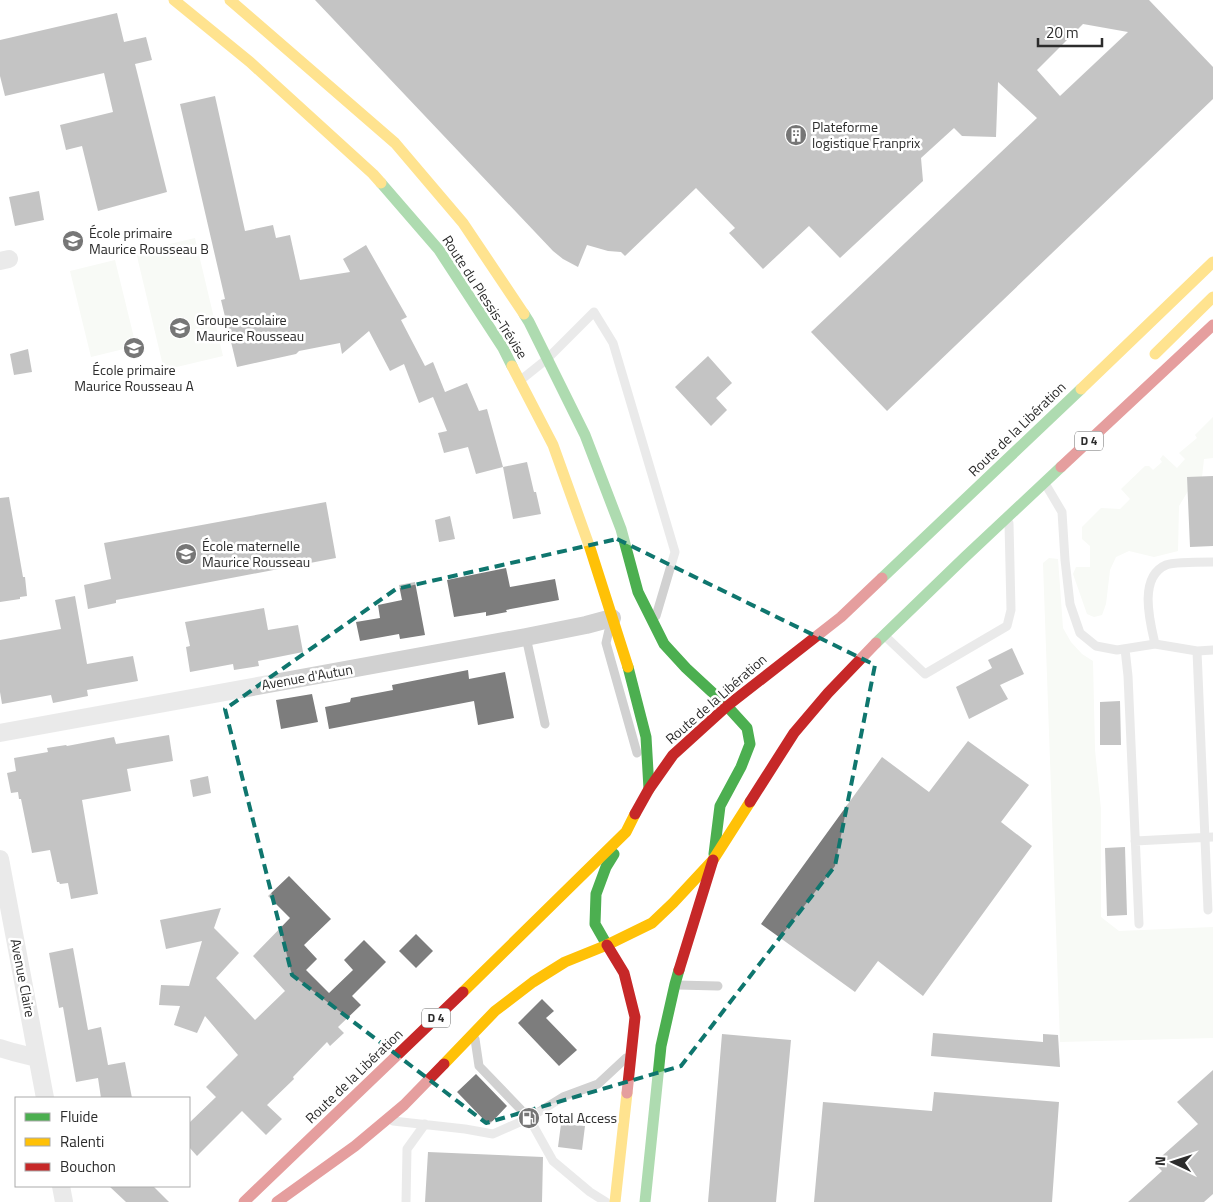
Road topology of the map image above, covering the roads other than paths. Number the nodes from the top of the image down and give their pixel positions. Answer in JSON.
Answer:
{"nodes":[{"id":1,"x":174,"y":0,"type":"edge"},
{"id":2,"x":230,"y":0,"type":"edge"},
{"id":3,"x":1213,"y":262,"type":"edge"},
{"id":4,"x":1213,"y":297,"type":"edge"},
{"id":5,"x":1213,"y":325,"type":"edge"},
{"id":6,"x":547,"y":359,"type":"junction"},
{"id":7,"x":1149,"y":360,"type":"dead end"},
{"id":8,"x":520,"y":381,"type":"junction"},
{"id":9,"x":1044,"y":482,"type":"junction"},
{"id":10,"x":1010,"y":500,"type":"dead end"},
{"id":11,"x":1009,"y":515,"type":"junction"},
{"id":12,"x":965,"y":557,"type":"junction"},
{"id":13,"x":1213,"y":562,"type":"edge"},
{"id":14,"x":612,"y":618,"type":"junction"},
{"id":15,"x":654,"y":624,"type":"junction"},
{"id":16,"x":884,"y":635,"type":"junction"},
{"id":17,"x":526,"y":637,"type":"junction"},
{"id":18,"x":1155,"y":644,"type":"junction"},
{"id":19,"x":1125,"y":649,"type":"junction"},
{"id":20,"x":1213,"y":650,"type":"edge"},
{"id":21,"x":1198,"y":651,"type":"junction"},
{"id":22,"x":727,"y":706,"type":"junction"},
{"id":23,"x":545,"y":724,"type":"dead end"},
{"id":24,"x":0,"y":733,"type":"edge"},
{"id":25,"x":648,"y":789,"type":"junction"},
{"id":26,"x":626,"y":832,"type":"junction"},
{"id":27,"x":1209,"y":838,"type":"edge"},
{"id":28,"x":1135,"y":841,"type":"junction"},
{"id":29,"x":0,"y":859,"type":"edge"},
{"id":30,"x":713,"y":860,"type":"junction"},
{"id":31,"x":1208,"y":910,"type":"dead end"},
{"id":32,"x":1139,"y":924,"type":"dead end"},
{"id":33,"x":607,"y":945,"type":"junction"},
{"id":34,"x":675,"y":984,"type":"junction"},
{"id":35,"x":718,"y":986,"type":"dead end"},
{"id":36,"x":475,"y":1033,"type":"junction"},
{"id":37,"x":0,"y":1048,"type":"edge"},
{"id":38,"x":632,"y":1053,"type":"junction"},
{"id":39,"x":38,"y":1058,"type":"junction"},
{"id":40,"x":45,"y":1097,"type":"edge"},
{"id":41,"x":529,"y":1118,"type":"junction"},
{"id":42,"x":385,"y":1121,"type":"junction"},
{"id":43,"x":425,"y":1124,"type":"junction"},
{"id":44,"x":61,"y":1187,"type":"edge"},
{"id":45,"x":64,"y":1202,"type":"edge"},
{"id":46,"x":244,"y":1202,"type":"edge"},
{"id":47,"x":277,"y":1202,"type":"edge"},
{"id":48,"x":406,"y":1202,"type":"edge"},
{"id":49,"x":606,"y":1202,"type":"edge"},
{"id":50,"x":615,"y":1202,"type":"edge"},
{"id":51,"x":645,"y":1202,"type":"edge"}],
"edges":[{"from":1,"to":8,"type":"main road","name":"Route du Plessis-Trévise"},
{"from":2,"to":6,"type":"main road","name":"Route du Plessis-Trévise"},
{"from":3,"to":22,"type":"main road","name":"Route de la Libération","number":"D 4"},
{"from":4,"to":7,"type":"main road"},
{"from":5,"to":9,"type":"main road","number":"D 4"},
{"from":6,"to":8,"type":"lane"},
{"from":6,"to":15,"type":"main road","name":"Route du Plessis-Trévise"},
{"from":6,"to":15,"type":"lane"},
{"from":8,"to":14,"type":"main road","name":"Route du Plessis-Trévise"},
{"from":9,"to":11,"type":"main road","number":"D 4"},
{"from":9,"to":19,"type":"lane"},
{"from":10,"to":12,"type":"main road"},
{"from":11,"to":12,"type":"main road","number":"D 4"},
{"from":11,"to":16,"type":"lane"},
{"from":12,"to":16,"type":"main road","number":"D 4"},
{"from":13,"to":18,"type":"lane"},
{"from":14,"to":17,"type":"street","name":"Avenue d'Autun"},
{"from":14,"to":25,"type":"main road","name":"Route du Plessis-Trévise"},
{"from":15,"to":22,"type":"main road","name":"Route du Plessis-Trévise"},
{"from":16,"to":30,"type":"main road","number":"D 4"},
{"from":17,"to":23,"type":"lane"},
{"from":17,"to":24,"type":"street","name":"Avenue d'Autun"},
{"from":18,"to":19,"type":"lane"},
{"from":18,"to":21,"type":"lane"},
{"from":19,"to":28,"type":"lane"},
{"from":20,"to":21,"type":"lane"},
{"from":21,"to":27,"type":"lane"},
{"from":22,"to":25,"type":"main road","name":"Route de la Libération","number":"D 4"},
{"from":22,"to":30,"type":"main road","name":"Route du Plessis-Trévise"},
{"from":25,"to":26,"type":"main road","name":"Route de la Libération","number":"D 4"},
{"from":26,"to":33,"type":"main road"},
{"from":26,"to":46,"type":"main road","name":"Route de la Libération","number":"D 4"},
{"from":27,"to":28,"type":"lane"},
{"from":27,"to":31,"type":"lane"},
{"from":28,"to":32,"type":"lane"},
{"from":29,"to":39,"type":"street","name":"Avenue Claire"},
{"from":30,"to":33,"type":"main road","number":"D 4"},
{"from":30,"to":34,"type":"main road"},
{"from":33,"to":36,"type":"main road","number":"D 4"},
{"from":33,"to":38,"type":"main road"},
{"from":34,"to":35,"type":"lane"},
{"from":34,"to":51,"type":"main road"},
{"from":36,"to":41,"type":"lane"},
{"from":36,"to":42,"type":"main road","number":"D 4"},
{"from":37,"to":39,"type":"street"},
{"from":38,"to":41,"type":"lane"},
{"from":38,"to":50,"type":"main road"},
{"from":39,"to":40,"type":"street","name":"Avenue Claire"},
{"from":41,"to":43,"type":"lane"},
{"from":41,"to":49,"type":"lane"},
{"from":42,"to":43,"type":"lane"},
{"from":42,"to":47,"type":"main road","number":"D 4"},
{"from":43,"to":48,"type":"lane"},
{"from":44,"to":45,"type":"street"}]}
